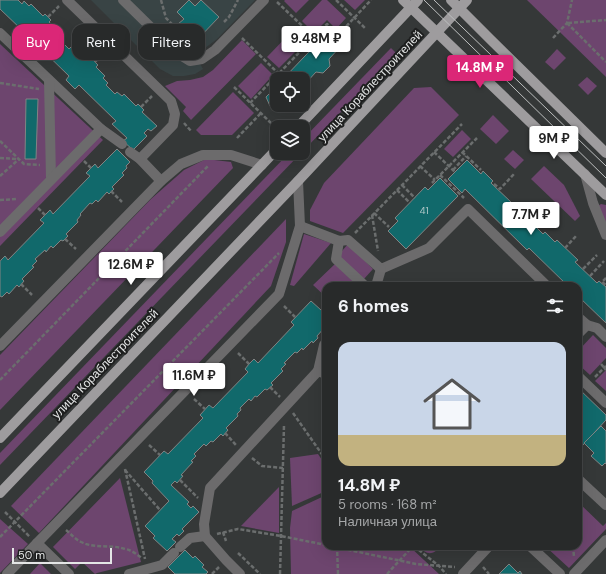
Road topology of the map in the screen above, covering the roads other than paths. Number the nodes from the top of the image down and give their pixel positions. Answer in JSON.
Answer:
{"nodes":[{"id":1,"x":67,"y":0,"type":"edge"},
{"id":2,"x":123,"y":0,"type":"edge"},
{"id":3,"x":264,"y":0,"type":"edge"},
{"id":4,"x":403,"y":0,"type":"edge"},
{"id":5,"x":451,"y":0,"type":"edge"},
{"id":6,"x":467,"y":0,"type":"edge"},
{"id":7,"x":415,"y":4,"type":"edge"},
{"id":8,"x":459,"y":8,"type":"junction"},
{"id":9,"x":437,"y":32,"type":"junction"},
{"id":10,"x":0,"y":33,"type":"edge"},
{"id":11,"x":49,"y":80,"type":"junction"},
{"id":12,"x":305,"y":120,"type":"edge"},
{"id":13,"x":101,"y":129,"type":"junction"},
{"id":14,"x":122,"y":144,"type":"dead end"},
{"id":15,"x":130,"y":152,"type":"dead end"},
{"id":16,"x":606,"y":152,"type":"edge"},
{"id":17,"x":270,"y":157,"type":"edge"},
{"id":18,"x":140,"y":159,"type":"junction"},
{"id":19,"x":262,"y":166,"type":"junction"},
{"id":20,"x":585,"y":174,"type":"junction"},
{"id":21,"x":51,"y":179,"type":"junction"},
{"id":22,"x":161,"y":181,"type":"junction"},
{"id":23,"x":298,"y":181,"type":"junction"},
{"id":24,"x":606,"y":195,"type":"edge"},
{"id":25,"x":300,"y":226,"type":"junction"},
{"id":26,"x":0,"y":232,"type":"edge"},
{"id":27,"x":606,"y":235,"type":"edge"},
{"id":28,"x":344,"y":240,"type":"junction"},
{"id":29,"x":381,"y":269,"type":"junction"},
{"id":30,"x":361,"y":282,"type":"edge"},
{"id":31,"x":377,"y":282,"type":"edge"},
{"id":32,"x":543,"y":282,"type":"edge"},
{"id":33,"x":582,"y":321,"type":"edge"},
{"id":34,"x":586,"y":325,"type":"junction"},
{"id":35,"x":582,"y":330,"type":"edge"},
{"id":36,"x":606,"y":337,"type":"edge"},
{"id":37,"x":0,"y":346,"type":"edge"},
{"id":38,"x":322,"y":373,"type":"edge"},
{"id":39,"x":582,"y":380,"type":"edge"},
{"id":40,"x":606,"y":402,"type":"edge"},
{"id":41,"x":0,"y":438,"type":"edge"},
{"id":42,"x":582,"y":483,"type":"edge"},
{"id":43,"x":0,"y":493,"type":"edge"},
{"id":44,"x":606,"y":505,"type":"edge"},
{"id":45,"x":204,"y":524,"type":"junction"},
{"id":46,"x":205,"y":536,"type":"junction"},
{"id":47,"x":190,"y":538,"type":"junction"},
{"id":48,"x":606,"y":540,"type":"edge"},
{"id":49,"x":35,"y":541,"type":"junction"},
{"id":50,"x":485,"y":550,"type":"edge"},
{"id":51,"x":534,"y":550,"type":"edge"},
{"id":52,"x":466,"y":571,"type":"edge"},
{"id":53,"x":134,"y":573,"type":"edge"},
{"id":54,"x":7,"y":574,"type":"edge"},
{"id":55,"x":69,"y":574,"type":"edge"},
{"id":56,"x":240,"y":574,"type":"edge"},
{"id":57,"x":560,"y":574,"type":"edge"},
{"id":58,"x":574,"y":574,"type":"edge"}],
"edges":[{"from":1,"to":18,"type":"street"},
{"from":2,"to":3,"type":"street"},
{"from":4,"to":7,"type":"main road"},
{"from":5,"to":8,"type":"main road"},
{"from":6,"to":8,"type":"main road","name":"улица Кораблестроителей"},
{"from":7,"to":9,"type":"main road"},
{"from":7,"to":12,"type":"main road","name":"улица Кораблестроителей"},
{"from":8,"to":9,"type":"main road","name":"улица Кораблестроителей"},
{"from":8,"to":16,"type":"main road"},
{"from":9,"to":20,"type":"main road"},
{"from":9,"to":23,"type":"main road","name":"улица Кораблестроителей"},
{"from":10,"to":11,"type":"street"},
{"from":11,"to":13,"type":"street"},
{"from":11,"to":21,"type":"street"},
{"from":13,"to":14,"type":"street"},
{"from":13,"to":21,"type":"street"},
{"from":15,"to":18,"type":"street"},
{"from":17,"to":19,"type":"main road","name":"улица Кораблестроителей"},
{"from":18,"to":22,"type":"street"},
{"from":19,"to":22,"type":"street"},
{"from":19,"to":41,"type":"main road","name":"улица Кораблестроителей"},
{"from":20,"to":24,"type":"main road"},
{"from":20,"to":27,"type":"street"},
{"from":21,"to":26,"type":"street"},
{"from":22,"to":37,"type":"street"},
{"from":23,"to":25,"type":"street"},
{"from":23,"to":43,"type":"main road","name":"улица Кораблестроителей"},
{"from":25,"to":28,"type":"street"},
{"from":25,"to":49,"type":"street"},
{"from":28,"to":29,"type":"street"},
{"from":28,"to":30,"type":"street"},
{"from":29,"to":31,"type":"street"},
{"from":29,"to":32,"type":"street"},
{"from":33,"to":34,"type":"street"},
{"from":34,"to":35,"type":"street"},
{"from":34,"to":36,"type":"street"},
{"from":38,"to":45,"type":"street"},
{"from":39,"to":40,"type":"street"},
{"from":42,"to":44,"type":"street"},
{"from":45,"to":46,"type":"street"},
{"from":45,"to":47,"type":"street"},
{"from":46,"to":47,"type":"street"},
{"from":46,"to":56,"type":"street"},
{"from":47,"to":53,"type":"street"},
{"from":48,"to":58,"type":"street"},
{"from":49,"to":54,"type":"street"},
{"from":49,"to":55,"type":"street"},
{"from":50,"to":52,"type":"street"},
{"from":51,"to":57,"type":"street"}]}
